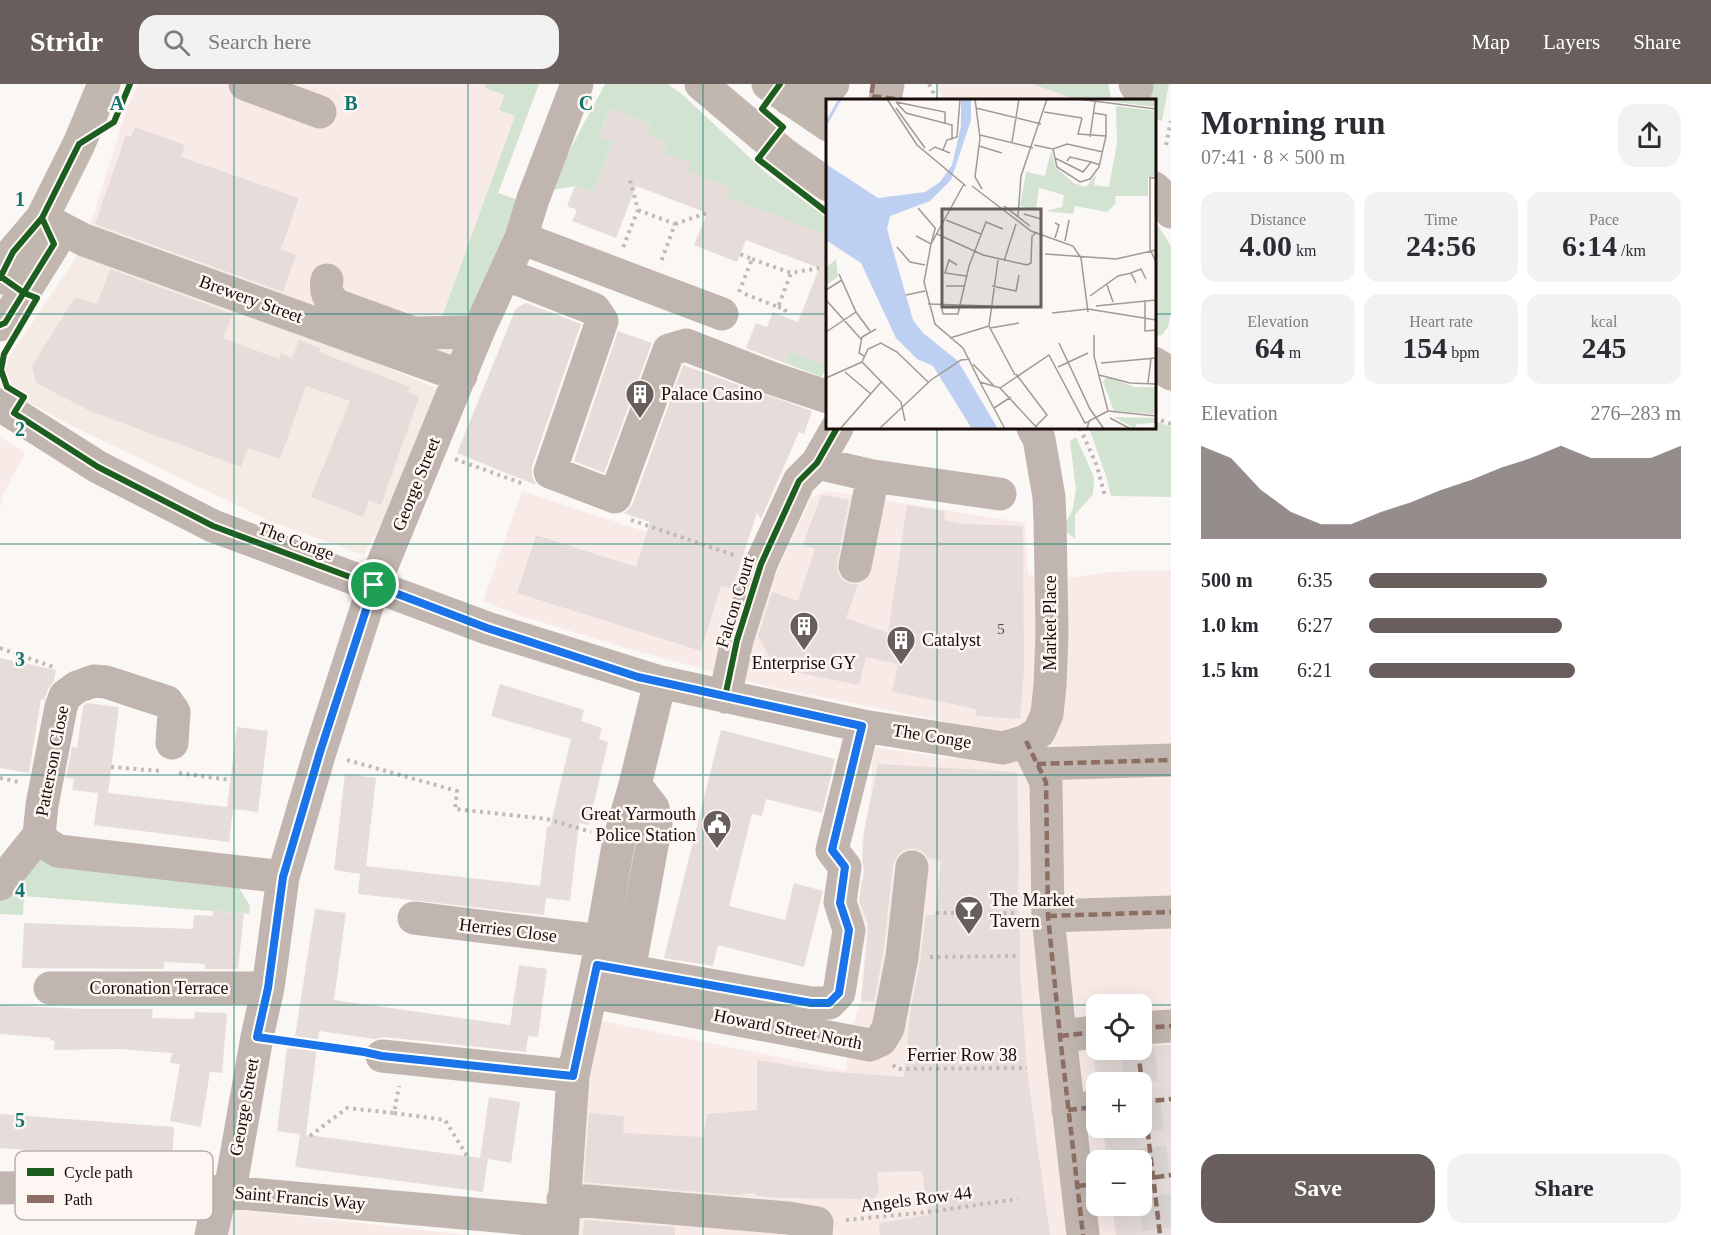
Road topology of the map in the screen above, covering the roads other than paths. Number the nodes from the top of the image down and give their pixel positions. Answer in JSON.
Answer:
{"nodes":[{"id":1,"x":104,"y":84,"type":"edge"},
{"id":2,"x":245,"y":84,"type":"edge"},
{"id":3,"x":577,"y":84,"type":"edge"},
{"id":4,"x":701,"y":84,"type":"edge"},
{"id":5,"x":832,"y":84,"type":"edge"},
{"id":6,"x":853,"y":84,"type":"edge"},
{"id":7,"x":888,"y":84,"type":"edge"},
{"id":8,"x":778,"y":91,"type":"edge"},
{"id":9,"x":850,"y":99,"type":"edge"},
{"id":10,"x":885,"y":99,"type":"edge"},
{"id":11,"x":320,"y":112,"type":"dead end"},
{"id":12,"x":826,"y":124,"type":"edge"},
{"id":13,"x":826,"y":184,"type":"edge"},
{"id":14,"x":1156,"y":189,"type":"edge"},
{"id":15,"x":1171,"y":212,"type":"edge"},
{"id":16,"x":42,"y":218,"type":"junction"},
{"id":17,"x":521,"y":238,"type":"junction"},
{"id":18,"x":505,"y":274,"type":"junction"},
{"id":19,"x":0,"y":278,"type":"edge"},
{"id":20,"x":327,"y":280,"type":"dead end"},
{"id":21,"x":730,"y":303,"type":"road end"},
{"id":22,"x":0,"y":325,"type":"edge"},
{"id":23,"x":478,"y":332,"type":"junction"},
{"id":24,"x":461,"y":376,"type":"junction"},
{"id":25,"x":821,"y":396,"type":"edge"},
{"id":26,"x":0,"y":405,"type":"edge"},
{"id":27,"x":836,"y":429,"type":"edge"},
{"id":28,"x":1033,"y":429,"type":"edge"},
{"id":29,"x":1058,"y":429,"type":"edge"},
{"id":30,"x":817,"y":463,"type":"junction"},
{"id":31,"x":873,"y":476,"type":"junction"},
{"id":32,"x":1000,"y":494,"type":"dead end"},
{"id":33,"x":1048,"y":497,"type":"junction"},
{"id":34,"x":855,"y":566,"type":"dead end"},
{"id":35,"x":374,"y":585,"type":"junction"},
{"id":36,"x":660,"y":682,"type":"junction"},
{"id":37,"x":725,"y":696,"type":"junction"},
{"id":38,"x":862,"y":726,"type":"junction"},
{"id":39,"x":1032,"y":753,"type":"junction"},
{"id":40,"x":170,"y":757,"type":"road end"},
{"id":41,"x":1171,"y":760,"type":"edge"},
{"id":42,"x":635,"y":785,"type":"junction"},
{"id":43,"x":39,"y":835,"type":"junction"},
{"id":44,"x":912,"y":867,"type":"dead end"},
{"id":45,"x":283,"y":877,"type":"junction"},
{"id":46,"x":0,"y":884,"type":"edge"},
{"id":47,"x":1171,"y":912,"type":"edge"},
{"id":48,"x":1033,"y":915,"type":"junction"},
{"id":49,"x":414,"y":918,"type":"dead end"},
{"id":50,"x":596,"y":966,"type":"junction"},
{"id":51,"x":629,"y":971,"type":"junction"},
{"id":52,"x":50,"y":988,"type":"dead end"},
{"id":53,"x":268,"y":988,"type":"junction"},
{"id":54,"x":1171,"y":1026,"type":"edge"},
{"id":55,"x":1152,"y":1027,"type":"edge"},
{"id":56,"x":1086,"y":1033,"type":"edge"},
{"id":57,"x":1060,"y":1036,"type":"junction"},
{"id":58,"x":392,"y":1057,"type":"road end"},
{"id":59,"x":573,"y":1076,"type":"junction"},
{"id":60,"x":1082,"y":1108,"type":"edge"},
{"id":61,"x":1086,"y":1170,"type":"edge"},
{"id":62,"x":0,"y":1188,"type":"edge"},
{"id":63,"x":15,"y":1188,"type":"edge"},
{"id":64,"x":213,"y":1192,"type":"edge"},
{"id":65,"x":228,"y":1192,"type":"junction"},
{"id":66,"x":1086,"y":1198,"type":"edge"},
{"id":67,"x":563,"y":1219,"type":"edge"},
{"id":68,"x":817,"y":1229,"type":"edge"},
{"id":69,"x":211,"y":1235,"type":"edge"},
{"id":70,"x":1083,"y":1235,"type":"edge"}],
"edges":[{"from":1,"to":16,"type":"main road"},
{"from":2,"to":11,"type":"street"},
{"from":3,"to":17,"type":"street","name":"George Street"},
{"from":4,"to":13,"type":"main road"},
{"from":5,"to":8,"type":"street"},
{"from":6,"to":9,"type":"street"},
{"from":7,"to":10,"type":"street"},
{"from":8,"to":12,"type":"main road"},
{"from":14,"to":15,"type":"street"},
{"from":16,"to":19,"type":"main road"},
{"from":16,"to":22,"type":"main road"},
{"from":16,"to":24,"type":"street","name":"Brewery Street"},
{"from":17,"to":18,"type":"street","name":"George Street"},
{"from":17,"to":21,"type":"street"},
{"from":18,"to":23,"type":"street","name":"George Street"},
{"from":18,"to":25,"type":"street"},
{"from":20,"to":23,"type":"street"},
{"from":23,"to":24,"type":"street","name":"George Street"},
{"from":24,"to":35,"type":"street","name":"George Street"},
{"from":26,"to":35,"type":"street","name":"The Conge"},
{"from":27,"to":30,"type":"street","name":"Falcon Court"},
{"from":28,"to":33,"type":"street","name":"Market Place"},
{"from":29,"to":33,"type":"street","name":"Market Place"},
{"from":30,"to":31,"type":"street"},
{"from":30,"to":37,"type":"street","name":"Falcon Court"},
{"from":31,"to":32,"type":"street"},
{"from":31,"to":34,"type":"street"},
{"from":33,"to":39,"type":"street","name":"Market Place"},
{"from":35,"to":36,"type":"street","name":"The Conge"},
{"from":35,"to":45,"type":"street","name":"George Street"},
{"from":36,"to":37,"type":"street","name":"The Conge"},
{"from":36,"to":42,"type":"street"},
{"from":37,"to":38,"type":"street","name":"The Conge"},
{"from":38,"to":39,"type":"street","name":"The Conge"},
{"from":38,"to":51,"type":"street"},
{"from":39,"to":41,"type":"street","name":"The Conge"},
{"from":39,"to":48,"type":"street"},
{"from":40,"to":43,"type":"street","name":"Patterson Close"},
{"from":42,"to":50,"type":"street"},
{"from":42,"to":51,"type":"street"},
{"from":43,"to":45,"type":"street","name":"Patterson Close"},
{"from":43,"to":46,"type":"street","name":"Patterson Close"},
{"from":44,"to":50,"type":"street","name":"Howard Street North"},
{"from":45,"to":53,"type":"street","name":"George Street"},
{"from":47,"to":48,"type":"street"},
{"from":48,"to":57,"type":"street"},
{"from":49,"to":50,"type":"street","name":"Herries Close"},
{"from":50,"to":51,"type":"street"},
{"from":50,"to":59,"type":"street"},
{"from":52,"to":53,"type":"street","name":"Coronation Terrace"},
{"from":53,"to":65,"type":"street","name":"George Street"},
{"from":54,"to":55,"type":"street"},
{"from":56,"to":57,"type":"street"},
{"from":57,"to":60,"type":"street"},
{"from":58,"to":59,"type":"street"},
{"from":59,"to":67,"type":"street"},
{"from":60,"to":61,"type":"street"},
{"from":62,"to":63,"type":"street","name":"Saint Francis Way"},
{"from":64,"to":65,"type":"street","name":"Saint Francis Way"},
{"from":65,"to":67,"type":"street","name":"Saint Francis Way"},
{"from":65,"to":69,"type":"street","name":"George Street"},
{"from":66,"to":70,"type":"street"},
{"from":67,"to":68,"type":"street","name":"Saint Francis Way"}]}
